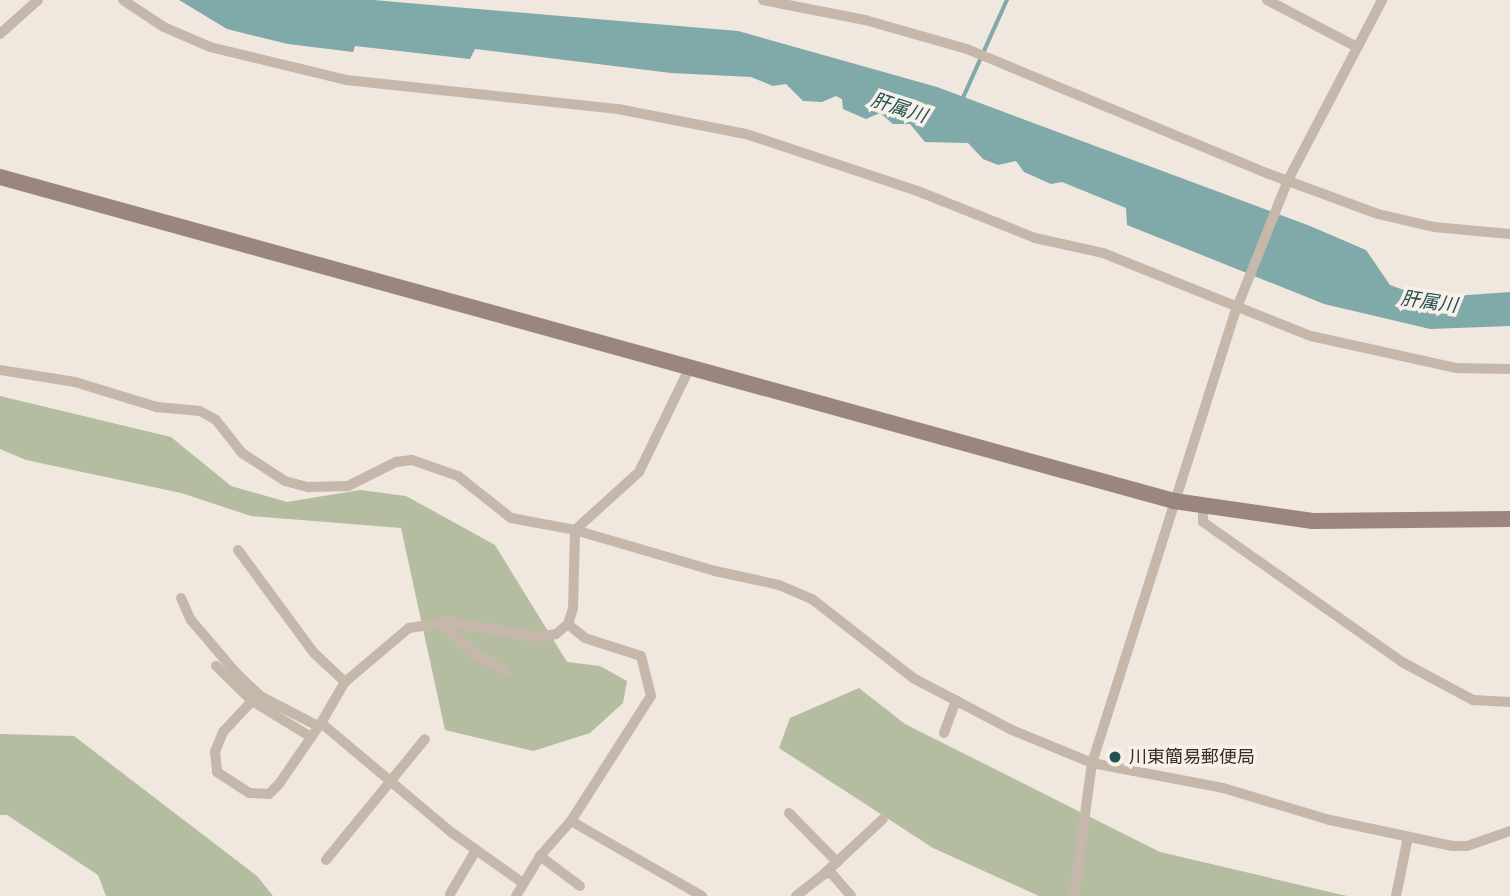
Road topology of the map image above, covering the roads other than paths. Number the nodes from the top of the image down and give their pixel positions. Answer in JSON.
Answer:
{"nodes":[{"id":1,"x":38,"y":0,"type":"edge"},
{"id":2,"x":122,"y":0,"type":"edge"},
{"id":3,"x":763,"y":0,"type":"edge"},
{"id":4,"x":1267,"y":0,"type":"edge"},
{"id":5,"x":1382,"y":0,"type":"edge"},
{"id":6,"x":0,"y":34,"type":"edge"},
{"id":7,"x":1357,"y":47,"type":"junction"},
{"id":8,"x":0,"y":177,"type":"edge"},
{"id":9,"x":1287,"y":183,"type":"junction"},
{"id":10,"x":1510,"y":234,"type":"edge"},
{"id":11,"x":1236,"y":310,"type":"junction"},
{"id":12,"x":689,"y":369,"type":"junction"},
{"id":13,"x":1510,"y":369,"type":"edge"},
{"id":14,"x":0,"y":370,"type":"edge"},
{"id":15,"x":1174,"y":500,"type":"junction"},
{"id":16,"x":1203,"y":505,"type":"junction"},
{"id":17,"x":1510,"y":520,"type":"edge"},
{"id":18,"x":575,"y":530,"type":"junction"},
{"id":19,"x":238,"y":550,"type":"dead end"},
{"id":20,"x":181,"y":598,"type":"dead end"},
{"id":21,"x":439,"y":622,"type":"junction"},
{"id":22,"x":568,"y":624,"type":"junction"},
{"id":23,"x":216,"y":666,"type":"dead end"},
{"id":24,"x":506,"y":671,"type":"dead end"},
{"id":25,"x":345,"y":682,"type":"junction"},
{"id":26,"x":956,"y":700,"type":"junction"},
{"id":27,"x":252,"y":701,"type":"junction"},
{"id":28,"x":1510,"y":702,"type":"edge"},
{"id":29,"x":320,"y":724,"type":"junction"},
{"id":30,"x":944,"y":733,"type":"dead end"},
{"id":31,"x":311,"y":737,"type":"junction"},
{"id":32,"x":425,"y":739,"type":"dead end"},
{"id":33,"x":1092,"y":763,"type":"junction"},
{"id":34,"x":392,"y":782,"type":"junction"},
{"id":35,"x":789,"y":813,"type":"dead end"},
{"id":36,"x":883,"y":819,"type":"dead end"},
{"id":37,"x":571,"y":821,"type":"junction"},
{"id":38,"x":1510,"y":831,"type":"edge"},
{"id":39,"x":1408,"y":837,"type":"junction"},
{"id":40,"x":476,"y":850,"type":"junction"},
{"id":41,"x":540,"y":856,"type":"junction"},
{"id":42,"x":326,"y":860,"type":"dead end"},
{"id":43,"x":837,"y":862,"type":"junction"},
{"id":44,"x":825,"y":873,"type":"junction"},
{"id":45,"x":523,"y":884,"type":"junction"},
{"id":46,"x":580,"y":886,"type":"dead end"},
{"id":47,"x":450,"y":894,"type":"dead end"},
{"id":48,"x":516,"y":896,"type":"edge"},
{"id":49,"x":702,"y":896,"type":"edge"},
{"id":50,"x":796,"y":896,"type":"edge"},
{"id":51,"x":851,"y":896,"type":"edge"},
{"id":52,"x":1074,"y":896,"type":"edge"},
{"id":53,"x":1396,"y":896,"type":"edge"}],
"edges":[{"from":1,"to":6,"type":"street"},
{"from":2,"to":11,"type":"street"},
{"from":3,"to":9,"type":"street"},
{"from":4,"to":7,"type":"street"},
{"from":5,"to":7,"type":"street"},
{"from":7,"to":9,"type":"street"},
{"from":8,"to":12,"type":"street"},
{"from":9,"to":10,"type":"street"},
{"from":9,"to":11,"type":"street"},
{"from":11,"to":13,"type":"street"},
{"from":11,"to":15,"type":"street"},
{"from":12,"to":15,"type":"street"},
{"from":12,"to":18,"type":"street"},
{"from":14,"to":18,"type":"street"},
{"from":15,"to":16,"type":"street"},
{"from":15,"to":33,"type":"street"},
{"from":16,"to":17,"type":"street"},
{"from":16,"to":28,"type":"street"},
{"from":18,"to":22,"type":"street"},
{"from":18,"to":26,"type":"street"},
{"from":19,"to":25,"type":"street"},
{"from":20,"to":29,"type":"street"},
{"from":21,"to":22,"type":"street"},
{"from":21,"to":24,"type":"street"},
{"from":21,"to":25,"type":"street"},
{"from":22,"to":37,"type":"street"},
{"from":23,"to":27,"type":"street"},
{"from":25,"to":29,"type":"street"},
{"from":26,"to":30,"type":"street"},
{"from":26,"to":33,"type":"street"},
{"from":27,"to":31,"type":"street"},
{"from":27,"to":31,"type":"street"},
{"from":29,"to":31,"type":"street"},
{"from":29,"to":34,"type":"street"},
{"from":32,"to":34,"type":"street"},
{"from":33,"to":39,"type":"street"},
{"from":33,"to":52,"type":"street"},
{"from":34,"to":40,"type":"street"},
{"from":34,"to":42,"type":"street"},
{"from":35,"to":43,"type":"street"},
{"from":36,"to":43,"type":"street"},
{"from":37,"to":41,"type":"street"},
{"from":37,"to":49,"type":"street"},
{"from":38,"to":39,"type":"street"},
{"from":39,"to":53,"type":"street"},
{"from":40,"to":45,"type":"street"},
{"from":40,"to":47,"type":"street"},
{"from":41,"to":45,"type":"street"},
{"from":41,"to":46,"type":"street"},
{"from":43,"to":44,"type":"street"},
{"from":44,"to":50,"type":"street"},
{"from":44,"to":51,"type":"street"},
{"from":45,"to":48,"type":"street"}]}
